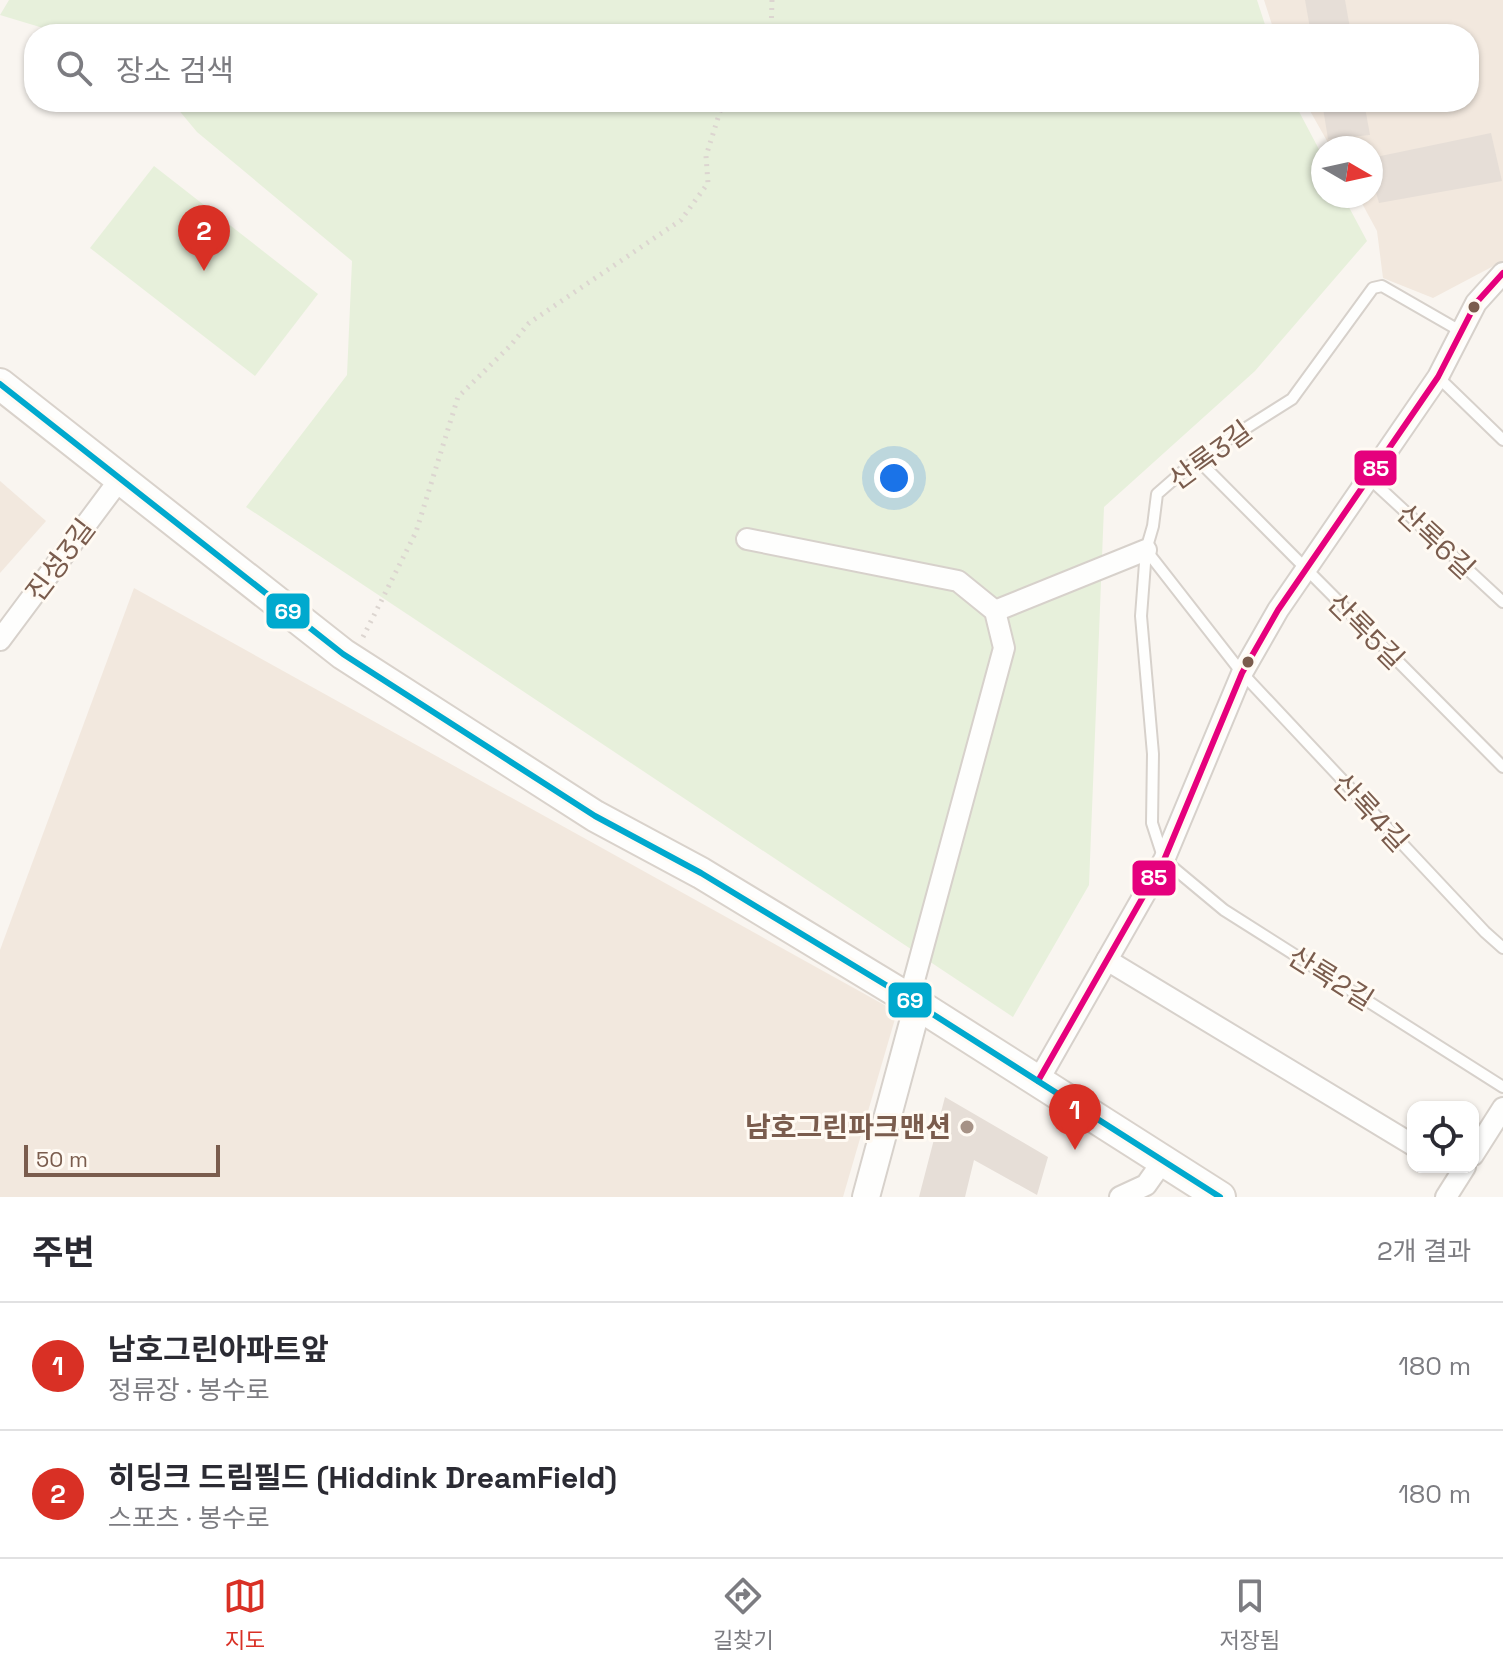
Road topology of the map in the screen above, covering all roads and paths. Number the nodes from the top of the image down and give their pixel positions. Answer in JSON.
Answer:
{"nodes":[{"id":1,"x":772,"y":0,"type":"edge"},
{"id":2,"x":771,"y":24,"type":"edge"},
{"id":3,"x":720,"y":112,"type":"edge"},
{"id":4,"x":1503,"y":273,"type":"edge"},
{"id":5,"x":1462,"y":332,"type":"junction"},
{"id":6,"x":1438,"y":377,"type":"junction"},
{"id":7,"x":0,"y":384,"type":"edge"},
{"id":8,"x":1503,"y":440,"type":"edge"},
{"id":9,"x":1197,"y":459,"type":"junction"},
{"id":10,"x":120,"y":479,"type":"junction"},
{"id":11,"x":1370,"y":479,"type":"junction"},
{"id":12,"x":747,"y":539,"type":"dead end"},
{"id":13,"x":1146,"y":550,"type":"junction"},
{"id":14,"x":1304,"y":569,"type":"junction"},
{"id":15,"x":1503,"y":602,"type":"edge"},
{"id":16,"x":995,"y":611,"type":"junction"},
{"id":17,"x":0,"y":640,"type":"edge"},
{"id":18,"x":352,"y":659,"type":"junction"},
{"id":19,"x":1242,"y":673,"type":"junction"},
{"id":20,"x":1503,"y":767,"type":"edge"},
{"id":21,"x":1164,"y":860,"type":"junction"},
{"id":22,"x":1503,"y":948,"type":"edge"},
{"id":23,"x":1107,"y":960,"type":"junction"},
{"id":24,"x":913,"y":1002,"type":"junction"},
{"id":25,"x":1038,"y":1081,"type":"junction"},
{"id":26,"x":1503,"y":1087,"type":"edge"},
{"id":27,"x":1503,"y":1108,"type":"edge"},
{"id":28,"x":1407,"y":1141,"type":"edge"},
{"id":29,"x":1479,"y":1146,"type":"edge"},
{"id":30,"x":1163,"y":1161,"type":"junction"},
{"id":31,"x":1457,"y":1173,"type":"edge"},
{"id":32,"x":866,"y":1197,"type":"edge"},
{"id":33,"x":1120,"y":1197,"type":"edge"},
{"id":34,"x":1220,"y":1197,"type":"edge"},
{"id":35,"x":1446,"y":1197,"type":"edge"}],
"edges":[{"from":1,"to":2,"type":"path"},
{"from":3,"to":18,"type":"path"},
{"from":4,"to":5,"type":"street"},
{"from":5,"to":6,"type":"street"},
{"from":5,"to":9,"type":"lane","name":"산록3길"},
{"from":6,"to":8,"type":"lane"},
{"from":6,"to":11,"type":"street"},
{"from":7,"to":10,"type":"main road"},
{"from":9,"to":13,"type":"lane","name":"산록3길"},
{"from":9,"to":14,"type":"lane","name":"산록5길"},
{"from":10,"to":17,"type":"street","name":"진성3길"},
{"from":10,"to":18,"type":"main road"},
{"from":11,"to":14,"type":"street"},
{"from":11,"to":15,"type":"lane","name":"산록6길"},
{"from":12,"to":16,"type":"street"},
{"from":13,"to":16,"type":"street"},
{"from":13,"to":19,"type":"lane","name":"산록4길"},
{"from":13,"to":21,"type":"lane","name":"산록3길"},
{"from":14,"to":19,"type":"street"},
{"from":14,"to":20,"type":"lane","name":"산록5길"},
{"from":16,"to":24,"type":"street"},
{"from":18,"to":24,"type":"main road"},
{"from":19,"to":21,"type":"street"},
{"from":19,"to":22,"type":"lane","name":"산록4길"},
{"from":21,"to":23,"type":"street"},
{"from":21,"to":26,"type":"lane","name":"산록2길"},
{"from":23,"to":25,"type":"street"},
{"from":23,"to":28,"type":"street"},
{"from":24,"to":25,"type":"main road"},
{"from":24,"to":32,"type":"street"},
{"from":25,"to":30,"type":"main road"},
{"from":27,"to":29,"type":"street"},
{"from":30,"to":33,"type":"street"},
{"from":30,"to":34,"type":"main road"},
{"from":31,"to":35,"type":"street"}]}
